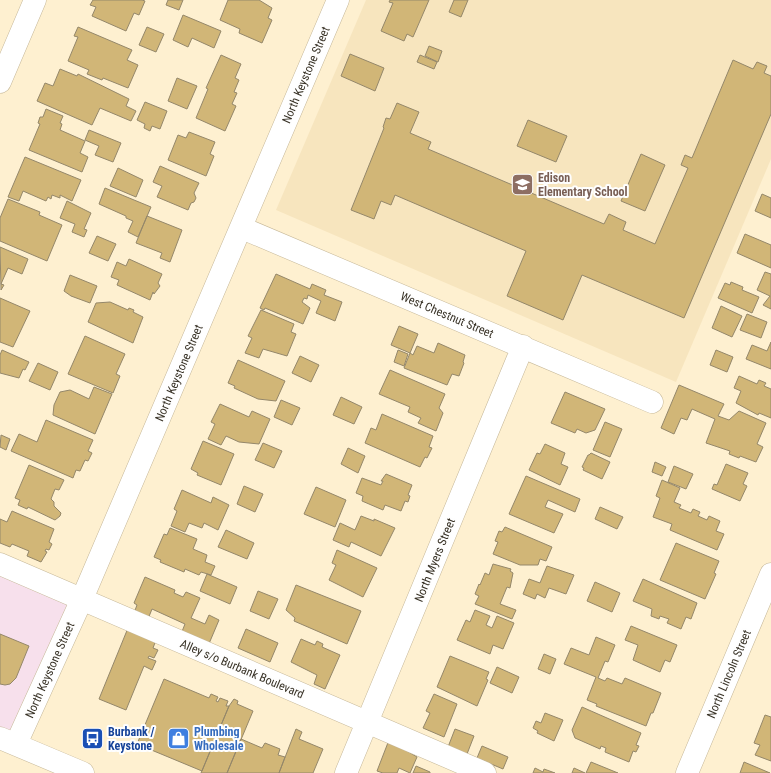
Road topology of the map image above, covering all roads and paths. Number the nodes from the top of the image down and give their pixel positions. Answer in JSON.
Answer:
{"nodes":[{"id":1,"x":35,"y":0,"type":"edge"},
{"id":2,"x":338,"y":0,"type":"edge"},
{"id":3,"x":0,"y":82,"type":"edge"},
{"id":4,"x":242,"y":228,"type":"junction"},
{"id":5,"x":523,"y":346,"type":"junction"},
{"id":6,"x":652,"y":402,"type":"dead end"},
{"id":7,"x":0,"y":564,"type":"edge"},
{"id":8,"x":771,"y":574,"type":"edge"},
{"id":9,"x":82,"y":599,"type":"junction"},
{"id":10,"x":368,"y":723,"type":"junction"},
{"id":11,"x":8,"y":741,"type":"edge"},
{"id":12,"x":83,"y":773,"type":"edge"},
{"id":13,"x":346,"y":773,"type":"edge"},
{"id":14,"x":485,"y":773,"type":"edge"},
{"id":15,"x":686,"y":773,"type":"edge"}],
"edges":[{"from":1,"to":3,"type":"street"},
{"from":2,"to":4,"type":"street","name":"North Keystone Street"},
{"from":4,"to":5,"type":"street","name":"West Chestnut Street"},
{"from":4,"to":9,"type":"street","name":"North Keystone Street"},
{"from":5,"to":6,"type":"street","name":"West Chestnut Street"},
{"from":5,"to":10,"type":"street","name":"North Myers Street"},
{"from":7,"to":9,"type":"street","name":"Alley s/o Burbank Boulevard"},
{"from":8,"to":15,"type":"street","name":"North Lincoln Street"},
{"from":9,"to":10,"type":"street","name":"Alley s/o Burbank Boulevard"},
{"from":9,"to":11,"type":"street","name":"North Keystone Street"},
{"from":10,"to":13,"type":"street","name":"North Myers Street"},
{"from":10,"to":14,"type":"street","name":"Alley s/o Burbank Boulevard"},
{"from":11,"to":12,"type":"street"}]}
